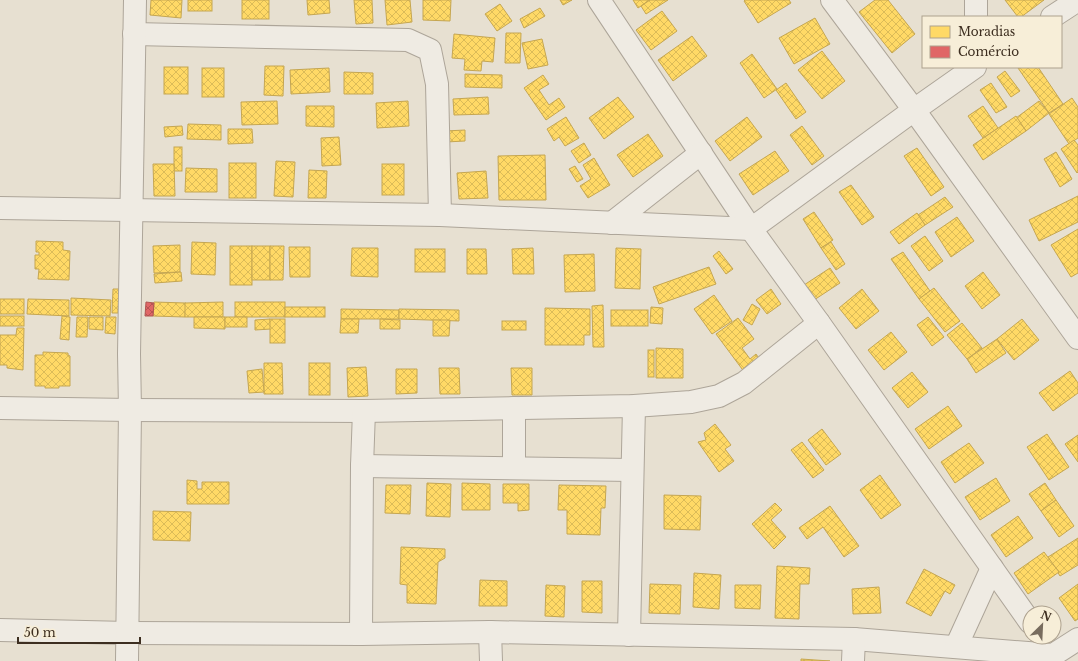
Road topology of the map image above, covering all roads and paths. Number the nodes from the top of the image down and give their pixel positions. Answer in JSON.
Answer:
{"nodes":[{"id":1,"x":135,"y":0,"type":"edge"},
{"id":2,"x":599,"y":0,"type":"edge"},
{"id":3,"x":832,"y":0,"type":"edge"},
{"id":4,"x":976,"y":0,"type":"edge"},
{"id":5,"x":1078,"y":0,"type":"edge"},
{"id":6,"x":976,"y":16,"type":"edge"},
{"id":7,"x":1054,"y":16,"type":"edge"},
{"id":8,"x":134,"y":34,"type":"junction"},
{"id":9,"x":974,"y":68,"type":"edge"},
{"id":10,"x":914,"y":110,"type":"junction"},
{"id":11,"x":700,"y":154,"type":"junction"},
{"id":12,"x":0,"y":208,"type":"edge"},
{"id":13,"x":132,"y":211,"type":"junction"},
{"id":14,"x":440,"y":215,"type":"junction"},
{"id":15,"x":612,"y":223,"type":"junction"},
{"id":16,"x":751,"y":229,"type":"junction"},
{"id":17,"x":819,"y":323,"type":"junction"},
{"id":18,"x":1078,"y":338,"type":"edge"},
{"id":19,"x":634,"y":406,"type":"junction"},
{"id":20,"x":0,"y":408,"type":"edge"},
{"id":21,"x":514,"y":408,"type":"junction"},
{"id":22,"x":130,"y":410,"type":"junction"},
{"id":23,"x":364,"y":411,"type":"junction"},
{"id":24,"x":362,"y":466,"type":"junction"},
{"id":25,"x":514,"y":468,"type":"junction"},
{"id":26,"x":632,"y":470,"type":"junction"},
{"id":27,"x":992,"y":568,"type":"junction"},
{"id":28,"x":1022,"y":611,"type":"edge"},
{"id":29,"x":0,"y":630,"type":"edge"},
{"id":30,"x":490,"y":632,"type":"junction"},
{"id":31,"x":128,"y":633,"type":"junction"},
{"id":32,"x":361,"y":634,"type":"junction"},
{"id":33,"x":629,"y":635,"type":"junction"},
{"id":34,"x":854,"y":639,"type":"junction"},
{"id":35,"x":1078,"y":639,"type":"edge"},
{"id":36,"x":1046,"y":645,"type":"edge"},
{"id":37,"x":956,"y":647,"type":"junction"},
{"id":38,"x":1055,"y":658,"type":"edge"},
{"id":39,"x":127,"y":661,"type":"edge"},
{"id":40,"x":491,"y":661,"type":"edge"},
{"id":41,"x":853,"y":661,"type":"edge"}],
"edges":[{"from":1,"to":8,"type":"street"},
{"from":2,"to":11,"type":"street"},
{"from":3,"to":10,"type":"street"},
{"from":4,"to":6,"type":"street"},
{"from":5,"to":7,"type":"street"},
{"from":8,"to":13,"type":"street"},
{"from":8,"to":14,"type":"street"},
{"from":9,"to":10,"type":"street"},
{"from":10,"to":16,"type":"street"},
{"from":10,"to":18,"type":"street"},
{"from":11,"to":15,"type":"street"},
{"from":11,"to":16,"type":"street"},
{"from":12,"to":13,"type":"street"},
{"from":13,"to":14,"type":"street"},
{"from":13,"to":22,"type":"street"},
{"from":14,"to":15,"type":"street"},
{"from":15,"to":16,"type":"street"},
{"from":16,"to":17,"type":"street"},
{"from":17,"to":19,"type":"street"},
{"from":17,"to":27,"type":"street"},
{"from":19,"to":21,"type":"street"},
{"from":19,"to":26,"type":"street"},
{"from":20,"to":22,"type":"street"},
{"from":21,"to":23,"type":"street"},
{"from":21,"to":25,"type":"street"},
{"from":22,"to":23,"type":"street"},
{"from":22,"to":31,"type":"street"},
{"from":23,"to":24,"type":"street"},
{"from":24,"to":25,"type":"street"},
{"from":24,"to":32,"type":"street"},
{"from":25,"to":26,"type":"street"},
{"from":26,"to":33,"type":"street"},
{"from":27,"to":28,"type":"street"},
{"from":27,"to":37,"type":"street"},
{"from":29,"to":31,"type":"street"},
{"from":30,"to":32,"type":"street"},
{"from":30,"to":33,"type":"street"},
{"from":30,"to":40,"type":"street"},
{"from":31,"to":32,"type":"street"},
{"from":31,"to":39,"type":"street"},
{"from":33,"to":34,"type":"street"},
{"from":34,"to":37,"type":"street"},
{"from":34,"to":41,"type":"street"},
{"from":35,"to":38,"type":"street"},
{"from":36,"to":38,"type":"street"},
{"from":37,"to":38,"type":"street"}]}
